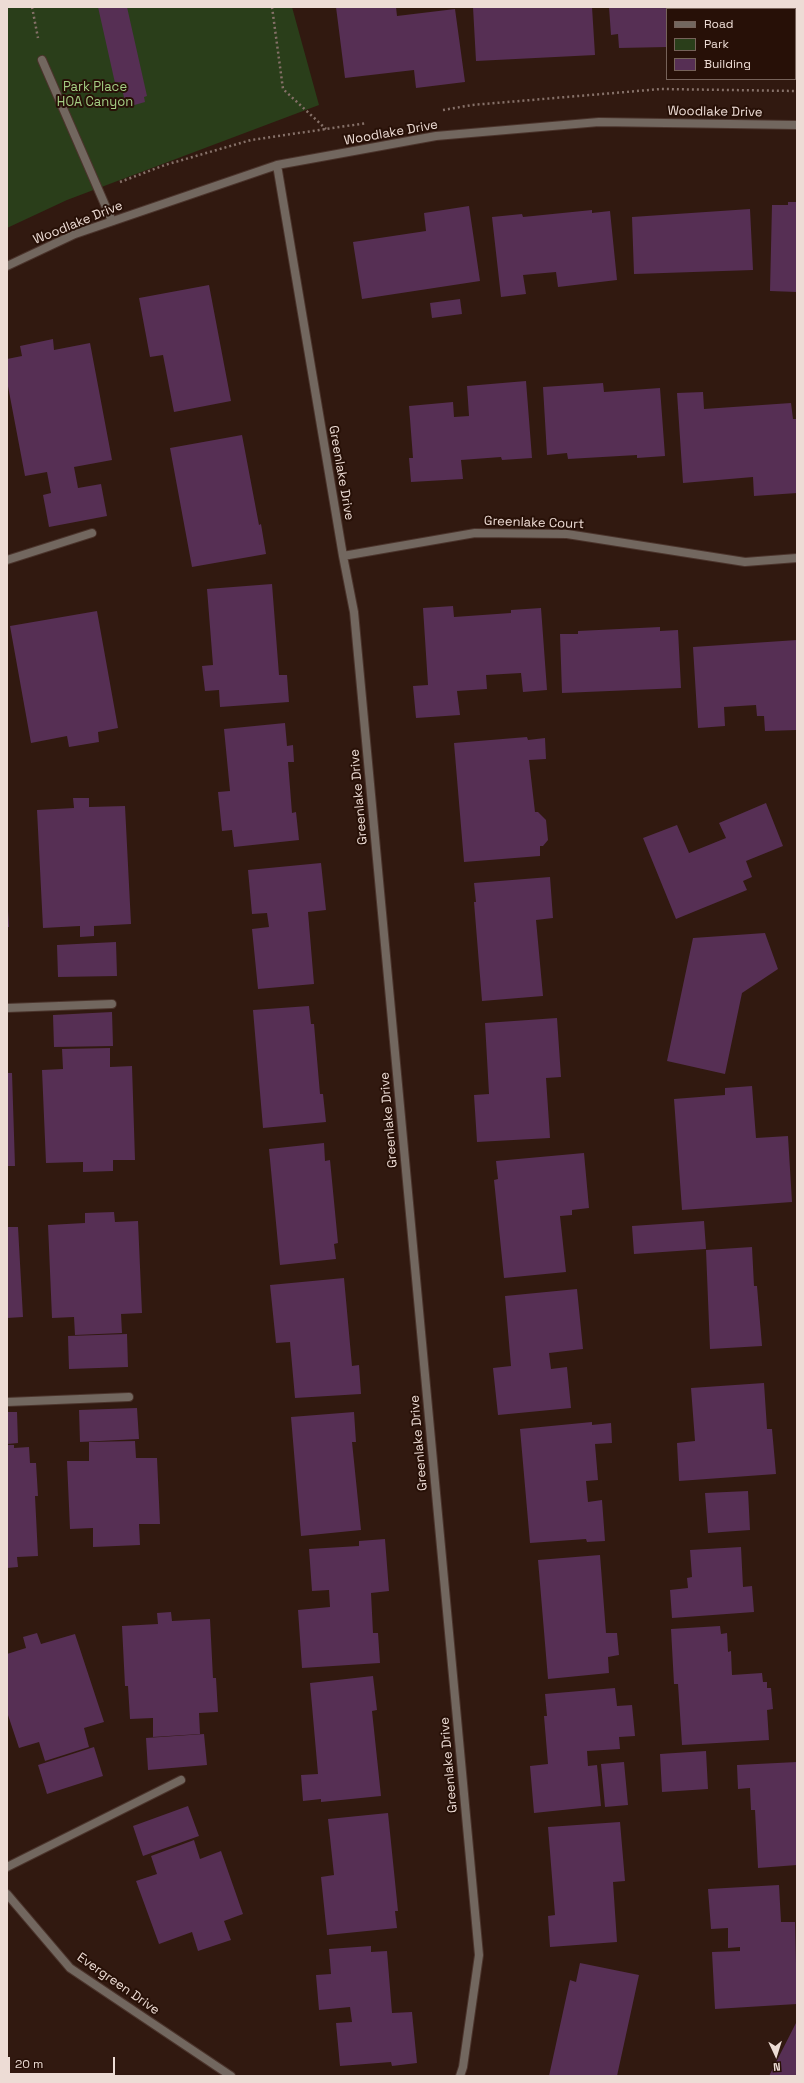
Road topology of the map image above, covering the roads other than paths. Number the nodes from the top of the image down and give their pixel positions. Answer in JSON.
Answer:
{"nodes":[{"id":1,"x":42,"y":60,"type":"road end"},
{"id":2,"x":797,"y":125,"type":"edge"},
{"id":3,"x":277,"y":165,"type":"junction"},
{"id":4,"x":112,"y":222,"type":"junction"},
{"id":5,"x":7,"y":266,"type":"edge"},
{"id":6,"x":92,"y":533,"type":"dead end"},
{"id":7,"x":343,"y":556,"type":"junction"},
{"id":8,"x":797,"y":558,"type":"edge"},
{"id":9,"x":7,"y":560,"type":"edge"},
{"id":10,"x":112,"y":1004,"type":"dead end"},
{"id":11,"x":7,"y":1008,"type":"edge"},
{"id":12,"x":129,"y":1397,"type":"dead end"},
{"id":13,"x":7,"y":1402,"type":"edge"},
{"id":14,"x":181,"y":1780,"type":"dead end"},
{"id":15,"x":7,"y":1867,"type":"edge"},
{"id":16,"x":7,"y":1894,"type":"edge"},
{"id":17,"x":231,"y":2076,"type":"edge"},
{"id":18,"x":460,"y":2076,"type":"edge"}],
"edges":[{"from":1,"to":4,"type":"street"},
{"from":2,"to":3,"type":"street","name":"Woodlake Drive"},
{"from":3,"to":4,"type":"street","name":"Woodlake Drive"},
{"from":3,"to":7,"type":"street","name":"Greenlake Drive"},
{"from":4,"to":5,"type":"street","name":"Woodlake Drive"},
{"from":6,"to":9,"type":"street"},
{"from":7,"to":8,"type":"street","name":"Greenlake Court"},
{"from":7,"to":18,"type":"street","name":"Greenlake Drive"},
{"from":10,"to":11,"type":"street"},
{"from":12,"to":13,"type":"street"},
{"from":14,"to":15,"type":"street"},
{"from":16,"to":17,"type":"street","name":"Evergreen Drive"}]}
